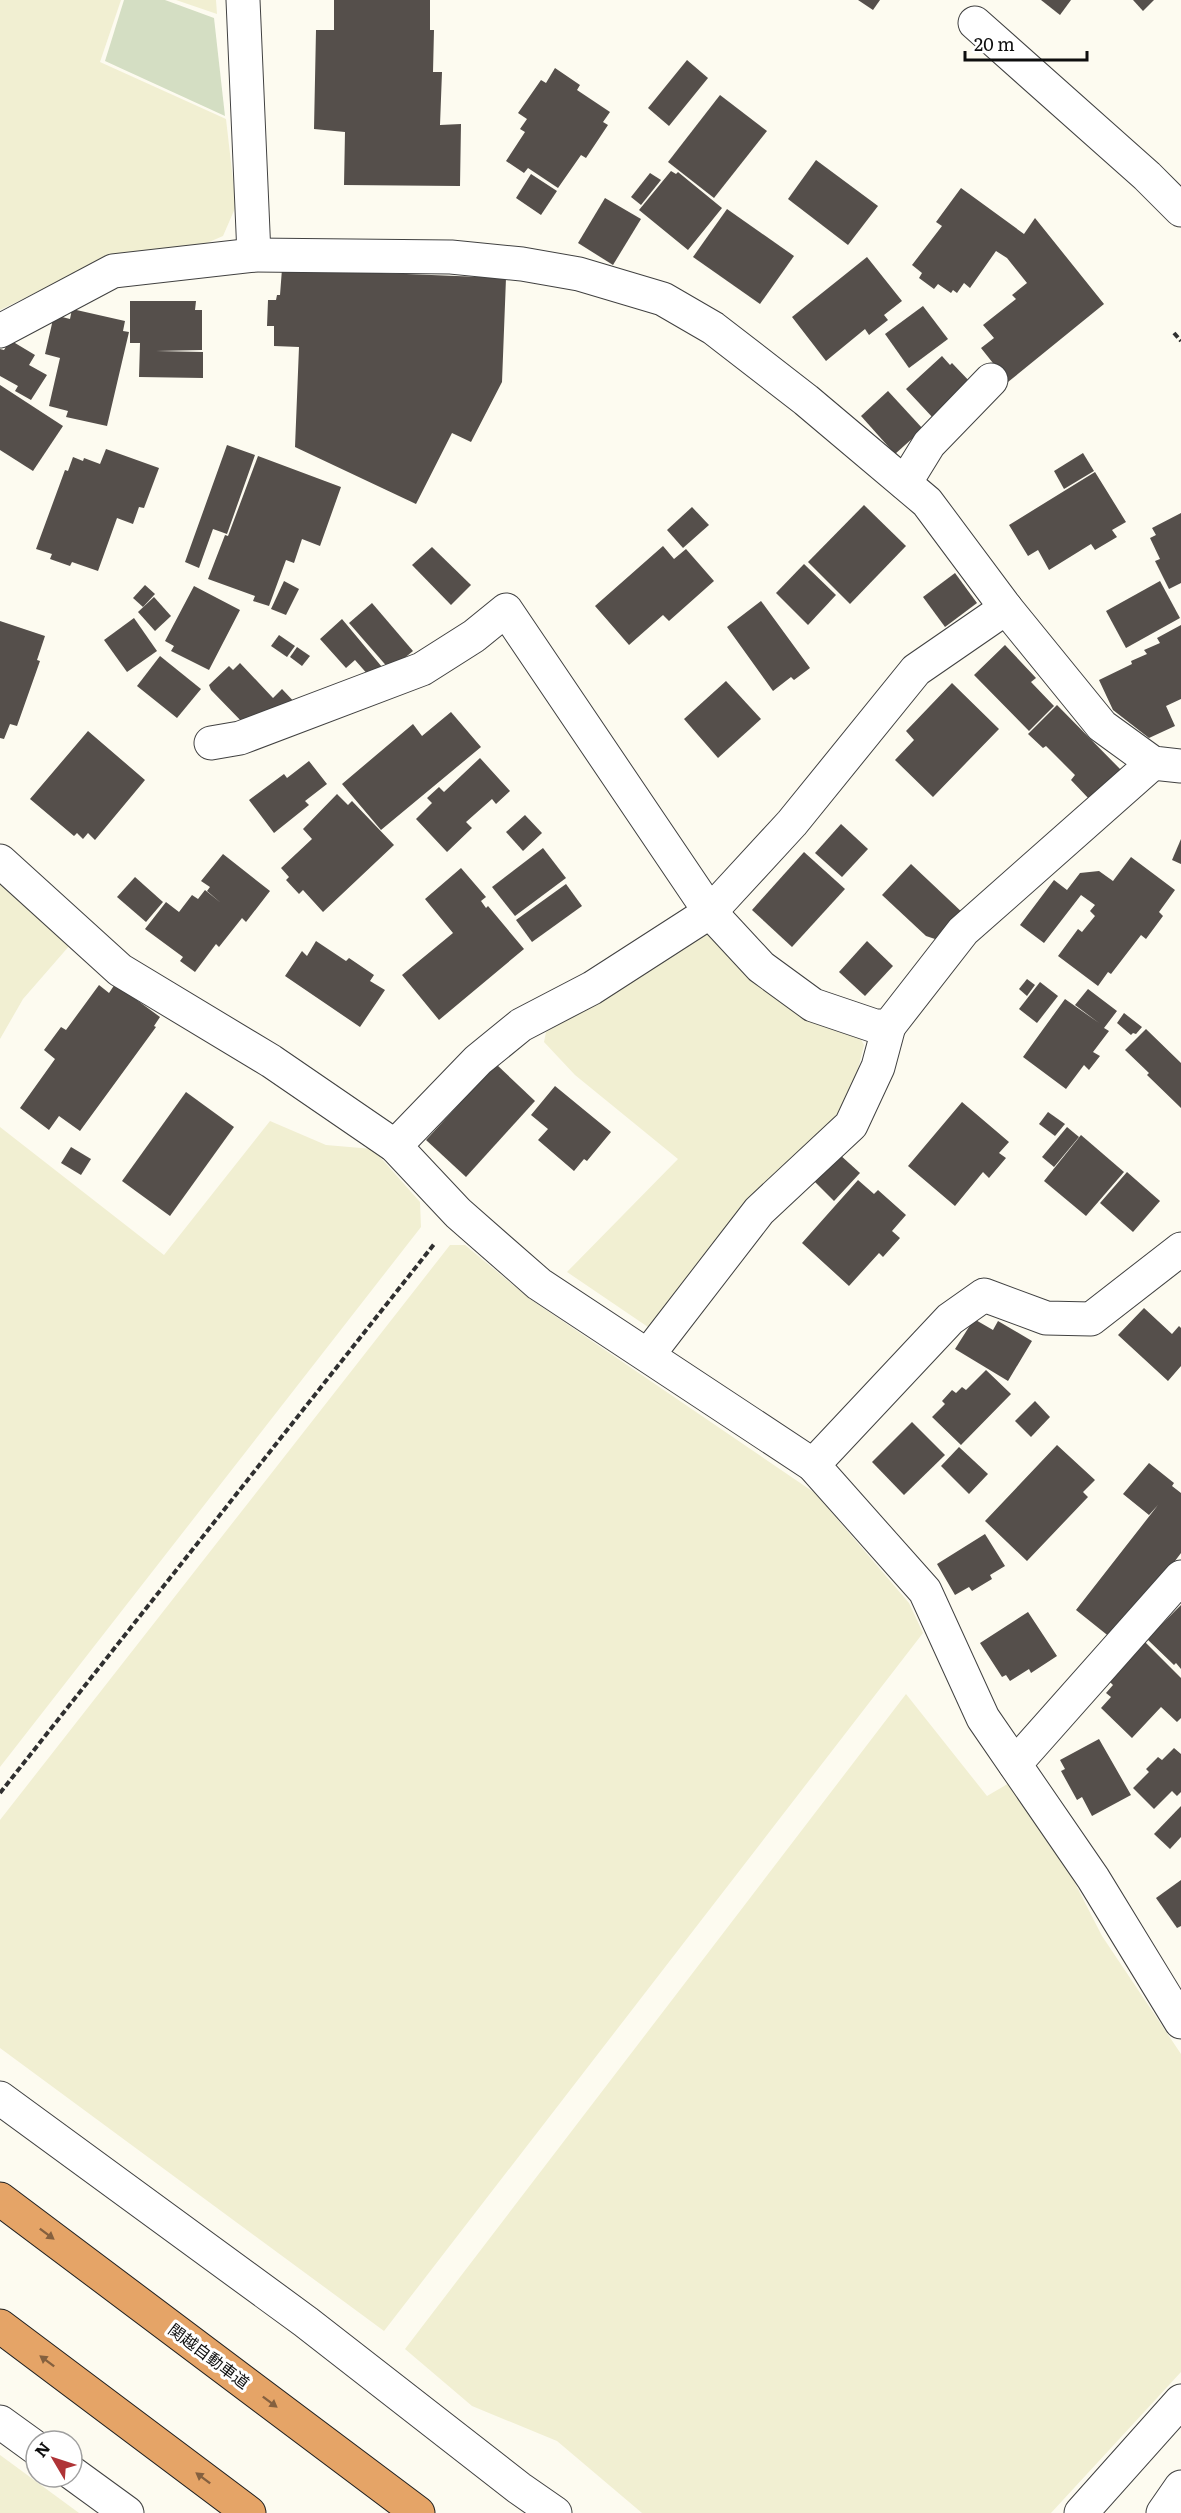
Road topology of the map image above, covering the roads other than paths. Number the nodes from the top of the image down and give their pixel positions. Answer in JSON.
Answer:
{"nodes":[{"id":1,"x":243,"y":0,"type":"edge"},
{"id":2,"x":975,"y":23,"type":"dead end"},
{"id":3,"x":1181,"y":210,"type":"edge"},
{"id":4,"x":254,"y":255,"type":"junction"},
{"id":5,"x":0,"y":331,"type":"edge"},
{"id":6,"x":991,"y":380,"type":"dead end"},
{"id":7,"x":905,"y":483,"type":"junction"},
{"id":8,"x":1006,"y":608,"type":"junction"},
{"id":9,"x":211,"y":743,"type":"dead end"},
{"id":10,"x":1167,"y":764,"type":"edge"},
{"id":11,"x":0,"y":861,"type":"edge"},
{"id":12,"x":710,"y":912,"type":"junction"},
{"id":13,"x":889,"y":1026,"type":"junction"},
{"id":14,"x":395,"y":1146,"type":"junction"},
{"id":15,"x":1181,"y":1249,"type":"edge"},
{"id":16,"x":648,"y":1355,"type":"junction"},
{"id":17,"x":813,"y":1465,"type":"junction"},
{"id":18,"x":1181,"y":1577,"type":"edge"},
{"id":19,"x":1015,"y":1764,"type":"junction"},
{"id":20,"x":1181,"y":2022,"type":"edge"},
{"id":21,"x":0,"y":2098,"type":"edge"},
{"id":22,"x":0,"y":2199,"type":"edge"},
{"id":23,"x":0,"y":2326,"type":"edge"},
{"id":24,"x":1181,"y":2401,"type":"edge"},
{"id":25,"x":0,"y":2422,"type":"edge"},
{"id":26,"x":24,"y":2439,"type":"edge"},
{"id":27,"x":84,"y":2483,"type":"edge"},
{"id":28,"x":1181,"y":2487,"type":"edge"},
{"id":29,"x":127,"y":2513,"type":"edge"},
{"id":30,"x":249,"y":2513,"type":"edge"},
{"id":31,"x":418,"y":2513,"type":"edge"},
{"id":32,"x":555,"y":2513,"type":"edge"},
{"id":33,"x":1081,"y":2513,"type":"edge"},
{"id":34,"x":1163,"y":2513,"type":"edge"}],
"edges":[{"from":1,"to":4,"type":"street"},
{"from":2,"to":3,"type":"street"},
{"from":4,"to":5,"type":"street"},
{"from":4,"to":7,"type":"street"},
{"from":6,"to":7,"type":"street"},
{"from":7,"to":8,"type":"street"},
{"from":8,"to":10,"type":"street"},
{"from":8,"to":12,"type":"street"},
{"from":9,"to":12,"type":"street"},
{"from":10,"to":13,"type":"street"},
{"from":11,"to":14,"type":"street"},
{"from":12,"to":13,"type":"street"},
{"from":12,"to":14,"type":"street"},
{"from":13,"to":16,"type":"street"},
{"from":14,"to":16,"type":"street"},
{"from":15,"to":17,"type":"street"},
{"from":16,"to":17,"type":"street"},
{"from":17,"to":19,"type":"street"},
{"from":18,"to":19,"type":"street"},
{"from":19,"to":20,"type":"street"},
{"from":21,"to":32,"type":"street"},
{"from":22,"to":31,"type":"highway","name":"関越自動車道","one_way":true},
{"from":30,"to":23,"type":"highway","one_way":true},
{"from":24,"to":33,"type":"street"},
{"from":25,"to":26,"type":"street"},
{"from":27,"to":29,"type":"street"},
{"from":28,"to":34,"type":"street"}]}
